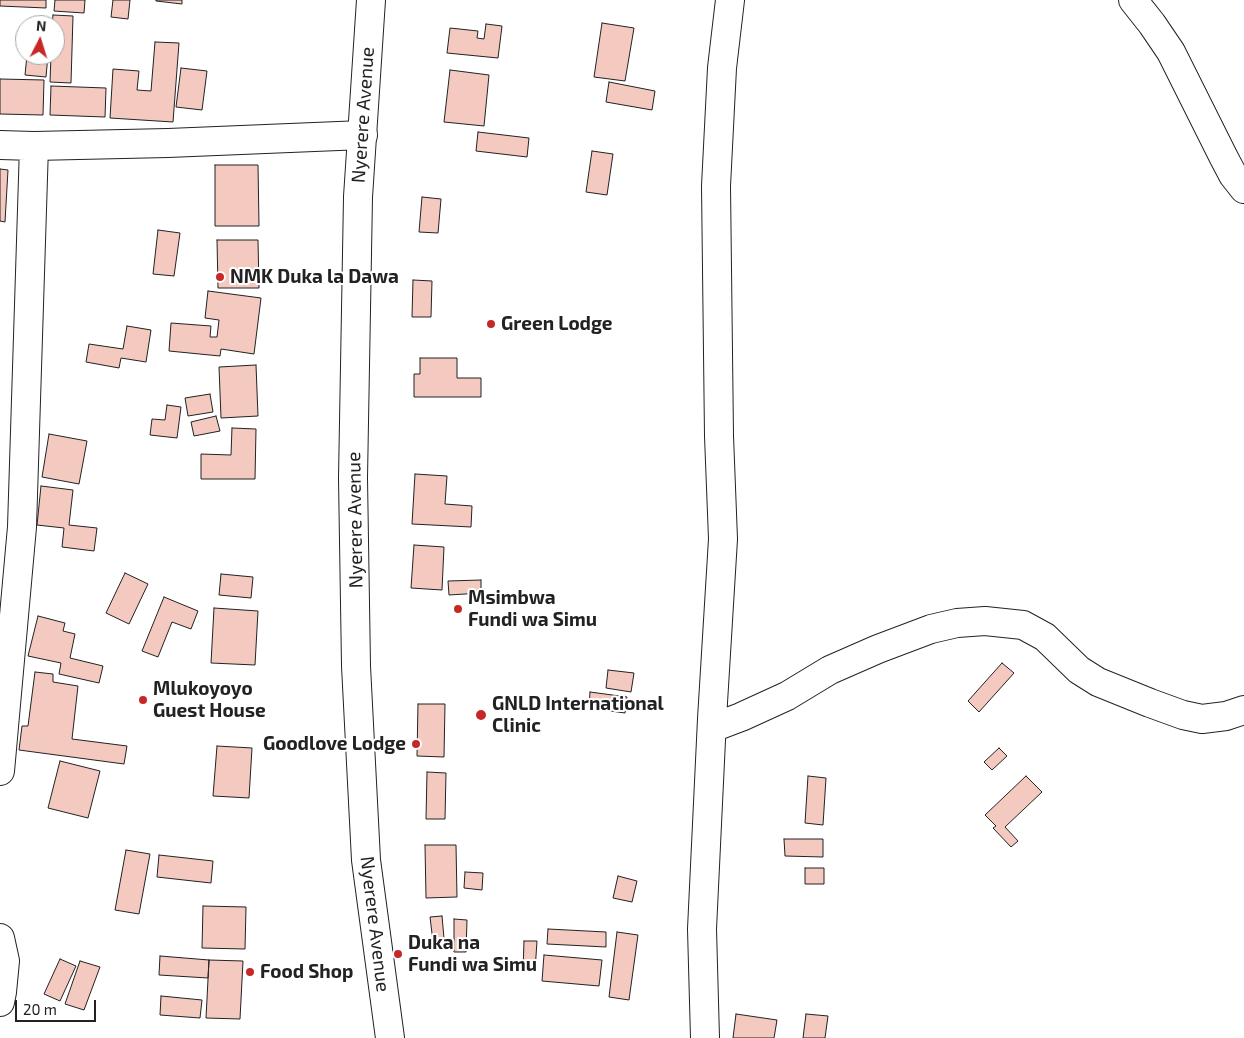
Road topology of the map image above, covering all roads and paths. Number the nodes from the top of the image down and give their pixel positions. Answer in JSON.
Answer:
{"nodes":[{"id":1,"x":371,"y":0,"type":"edge"},
{"id":2,"x":1132,"y":0,"type":"edge"},
{"id":3,"x":733,"y":1,"type":"edge"},
{"id":4,"x":363,"y":135,"type":"junction"},
{"id":5,"x":0,"y":145,"type":"edge"},
{"id":6,"x":34,"y":146,"type":"junction"},
{"id":7,"x":1244,"y":189,"type":"edge"},
{"id":8,"x":1244,"y":710,"type":"edge"},
{"id":9,"x":712,"y":728,"type":"junction"},
{"id":10,"x":0,"y":771,"type":"edge"},
{"id":11,"x":0,"y":938,"type":"edge"},
{"id":12,"x":0,"y":1002,"type":"edge"},
{"id":13,"x":390,"y":1038,"type":"edge"},
{"id":14,"x":705,"y":1038,"type":"edge"}],
"edges":[{"from":1,"to":4,"type":"street","name":"Nyerere Avenue"},
{"from":2,"to":7,"type":"street"},
{"from":3,"to":9,"type":"street"},
{"from":4,"to":6,"type":"street"},
{"from":4,"to":13,"type":"street","name":"Nyerere Avenue"},
{"from":5,"to":6,"type":"street"},
{"from":6,"to":10,"type":"street"},
{"from":8,"to":9,"type":"street"},
{"from":9,"to":14,"type":"street"},
{"from":11,"to":12,"type":"street"}]}
